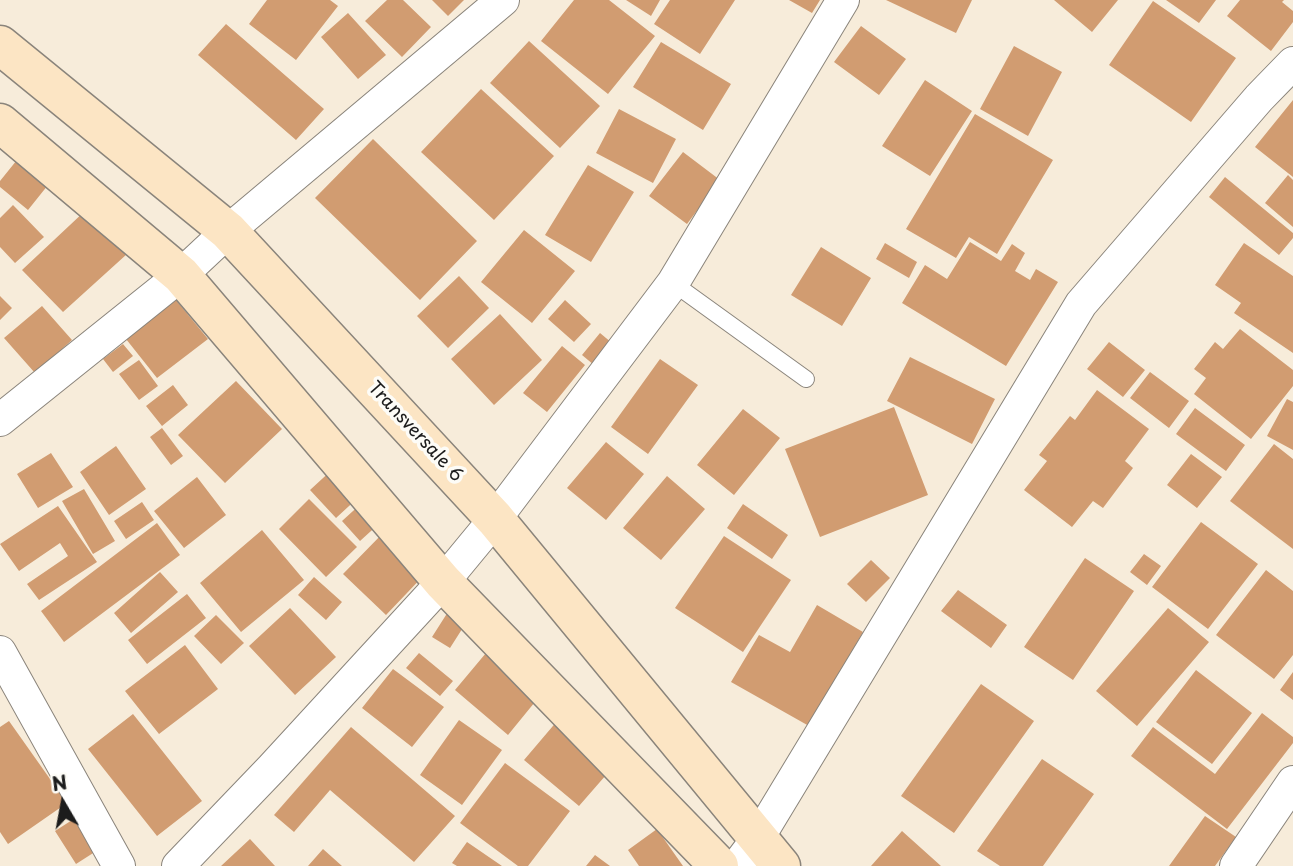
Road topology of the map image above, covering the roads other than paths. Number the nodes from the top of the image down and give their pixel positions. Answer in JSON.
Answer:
{"nodes":[{"id":1,"x":503,"y":0,"type":"edge"},
{"id":2,"x":843,"y":0,"type":"edge"},
{"id":3,"x":0,"y":45,"type":"edge"},
{"id":4,"x":1293,"y":63,"type":"edge"},
{"id":5,"x":0,"y":123,"type":"edge"},
{"id":6,"x":228,"y":231,"type":"junction"},
{"id":7,"x":181,"y":275,"type":"junction"},
{"id":8,"x":673,"y":284,"type":"junction"},
{"id":9,"x":806,"y":379,"type":"dead end"},
{"id":10,"x":0,"y":420,"type":"edge"},
{"id":11,"x":495,"y":519,"type":"junction"},
{"id":12,"x":443,"y":582,"type":"junction"},
{"id":13,"x":0,"y":652,"type":"edge"},
{"id":14,"x":1293,"y":782,"type":"edge"},
{"id":15,"x":759,"y":857,"type":"edge"},
{"id":16,"x":120,"y":866,"type":"edge"},
{"id":17,"x":178,"y":866,"type":"edge"},
{"id":18,"x":719,"y":866,"type":"edge"},
{"id":19,"x":1236,"y":866,"type":"edge"}],
"edges":[{"from":1,"to":6,"type":"street"},
{"from":2,"to":8,"type":"street"},
{"from":3,"to":6,"type":"main road","name":"Transversale 6"},
{"from":4,"to":15,"type":"street"},
{"from":5,"to":7,"type":"main road"},
{"from":6,"to":7,"type":"street"},
{"from":6,"to":11,"type":"main road","name":"Transversale 6"},
{"from":7,"to":10,"type":"street"},
{"from":7,"to":12,"type":"main road"},
{"from":8,"to":9,"type":"lane"},
{"from":8,"to":11,"type":"street"},
{"from":11,"to":12,"type":"street"},
{"from":11,"to":15,"type":"main road","name":"Transversale 6"},
{"from":12,"to":17,"type":"street"},
{"from":12,"to":18,"type":"main road"},
{"from":13,"to":16,"type":"street"},
{"from":14,"to":19,"type":"street"}]}
